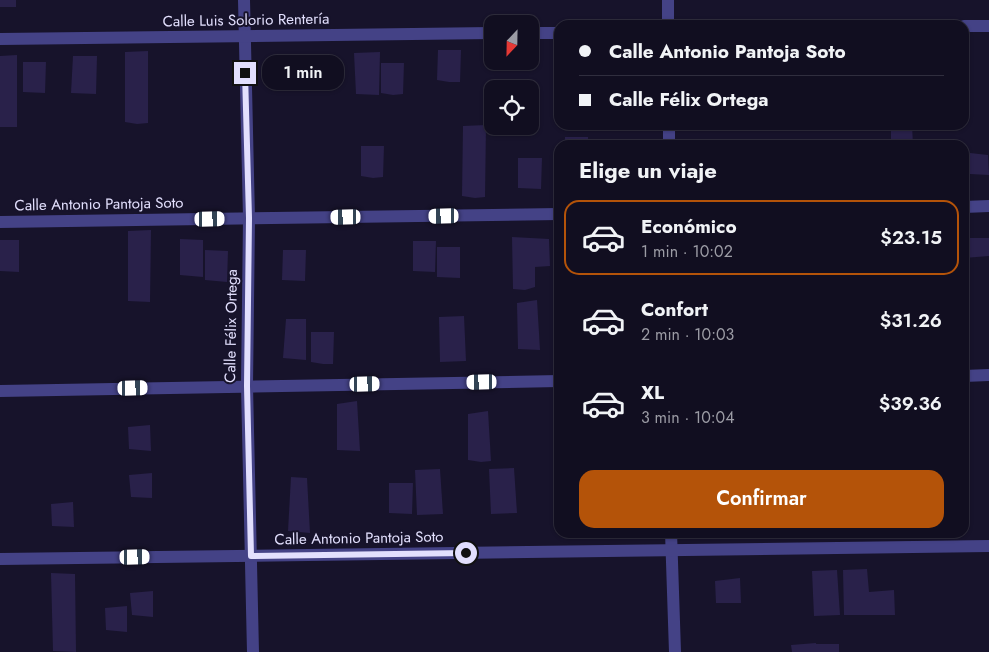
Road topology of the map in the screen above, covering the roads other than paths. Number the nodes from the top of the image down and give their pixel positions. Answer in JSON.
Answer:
{"nodes":[{"id":1,"x":244,"y":0,"type":"edge"},
{"id":2,"x":668,"y":0,"type":"edge"},
{"id":3,"x":668,"y":20,"type":"edge"},
{"id":4,"x":969,"y":26,"type":"edge"},
{"id":5,"x":989,"y":26,"type":"edge"},
{"id":6,"x":539,"y":33,"type":"edge"},
{"id":7,"x":554,"y":33,"type":"edge"},
{"id":8,"x":484,"y":34,"type":"edge"},
{"id":9,"x":244,"y":36,"type":"junction"},
{"id":10,"x":0,"y":39,"type":"edge"},
{"id":11,"x":989,"y":206,"type":"edge"},
{"id":12,"x":969,"y":207,"type":"edge"},
{"id":13,"x":554,"y":214,"type":"edge"},
{"id":14,"x":249,"y":218,"type":"junction"},
{"id":15,"x":0,"y":222,"type":"edge"},
{"id":16,"x":989,"y":375,"type":"edge"},
{"id":17,"x":969,"y":376,"type":"edge"},
{"id":18,"x":554,"y":381,"type":"edge"},
{"id":19,"x":247,"y":386,"type":"junction"},
{"id":20,"x":0,"y":390,"type":"edge"},
{"id":21,"x":672,"y":538,"type":"edge"},
{"id":22,"x":989,"y":546,"type":"edge"},
{"id":23,"x":672,"y":550,"type":"junction"},
{"id":24,"x":251,"y":556,"type":"junction"},
{"id":25,"x":0,"y":559,"type":"edge"},
{"id":26,"x":254,"y":652,"type":"edge"},
{"id":27,"x":675,"y":652,"type":"edge"}],
"edges":[{"from":1,"to":9,"type":"street","name":"Calle Félix Ortega"},
{"from":2,"to":3,"type":"street"},
{"from":4,"to":5,"type":"street"},
{"from":6,"to":7,"type":"street"},
{"from":8,"to":9,"type":"street","name":"Calle Luis Solorio Rentería"},
{"from":9,"to":10,"type":"street","name":"Calle Luis Solorio Rentería"},
{"from":9,"to":14,"type":"street","name":"Calle Félix Ortega"},
{"from":11,"to":12,"type":"street"},
{"from":13,"to":14,"type":"street","name":"Calle Antonio Pantoja Soto"},
{"from":14,"to":15,"type":"street","name":"Calle Antonio Pantoja Soto"},
{"from":14,"to":19,"type":"street","name":"Calle Félix Ortega"},
{"from":16,"to":17,"type":"street"},
{"from":18,"to":19,"type":"street"},
{"from":19,"to":20,"type":"street"},
{"from":19,"to":24,"type":"street","name":"Calle Félix Ortega"},
{"from":21,"to":23,"type":"street"},
{"from":22,"to":23,"type":"street","name":"Calle Antonio Pantoja Soto"},
{"from":23,"to":24,"type":"street","name":"Calle Antonio Pantoja Soto"},
{"from":23,"to":27,"type":"street"},
{"from":24,"to":25,"type":"street","name":"Calle Antonio Pantoja Soto"},
{"from":24,"to":26,"type":"street","name":"Calle Félix Ortega"}]}
